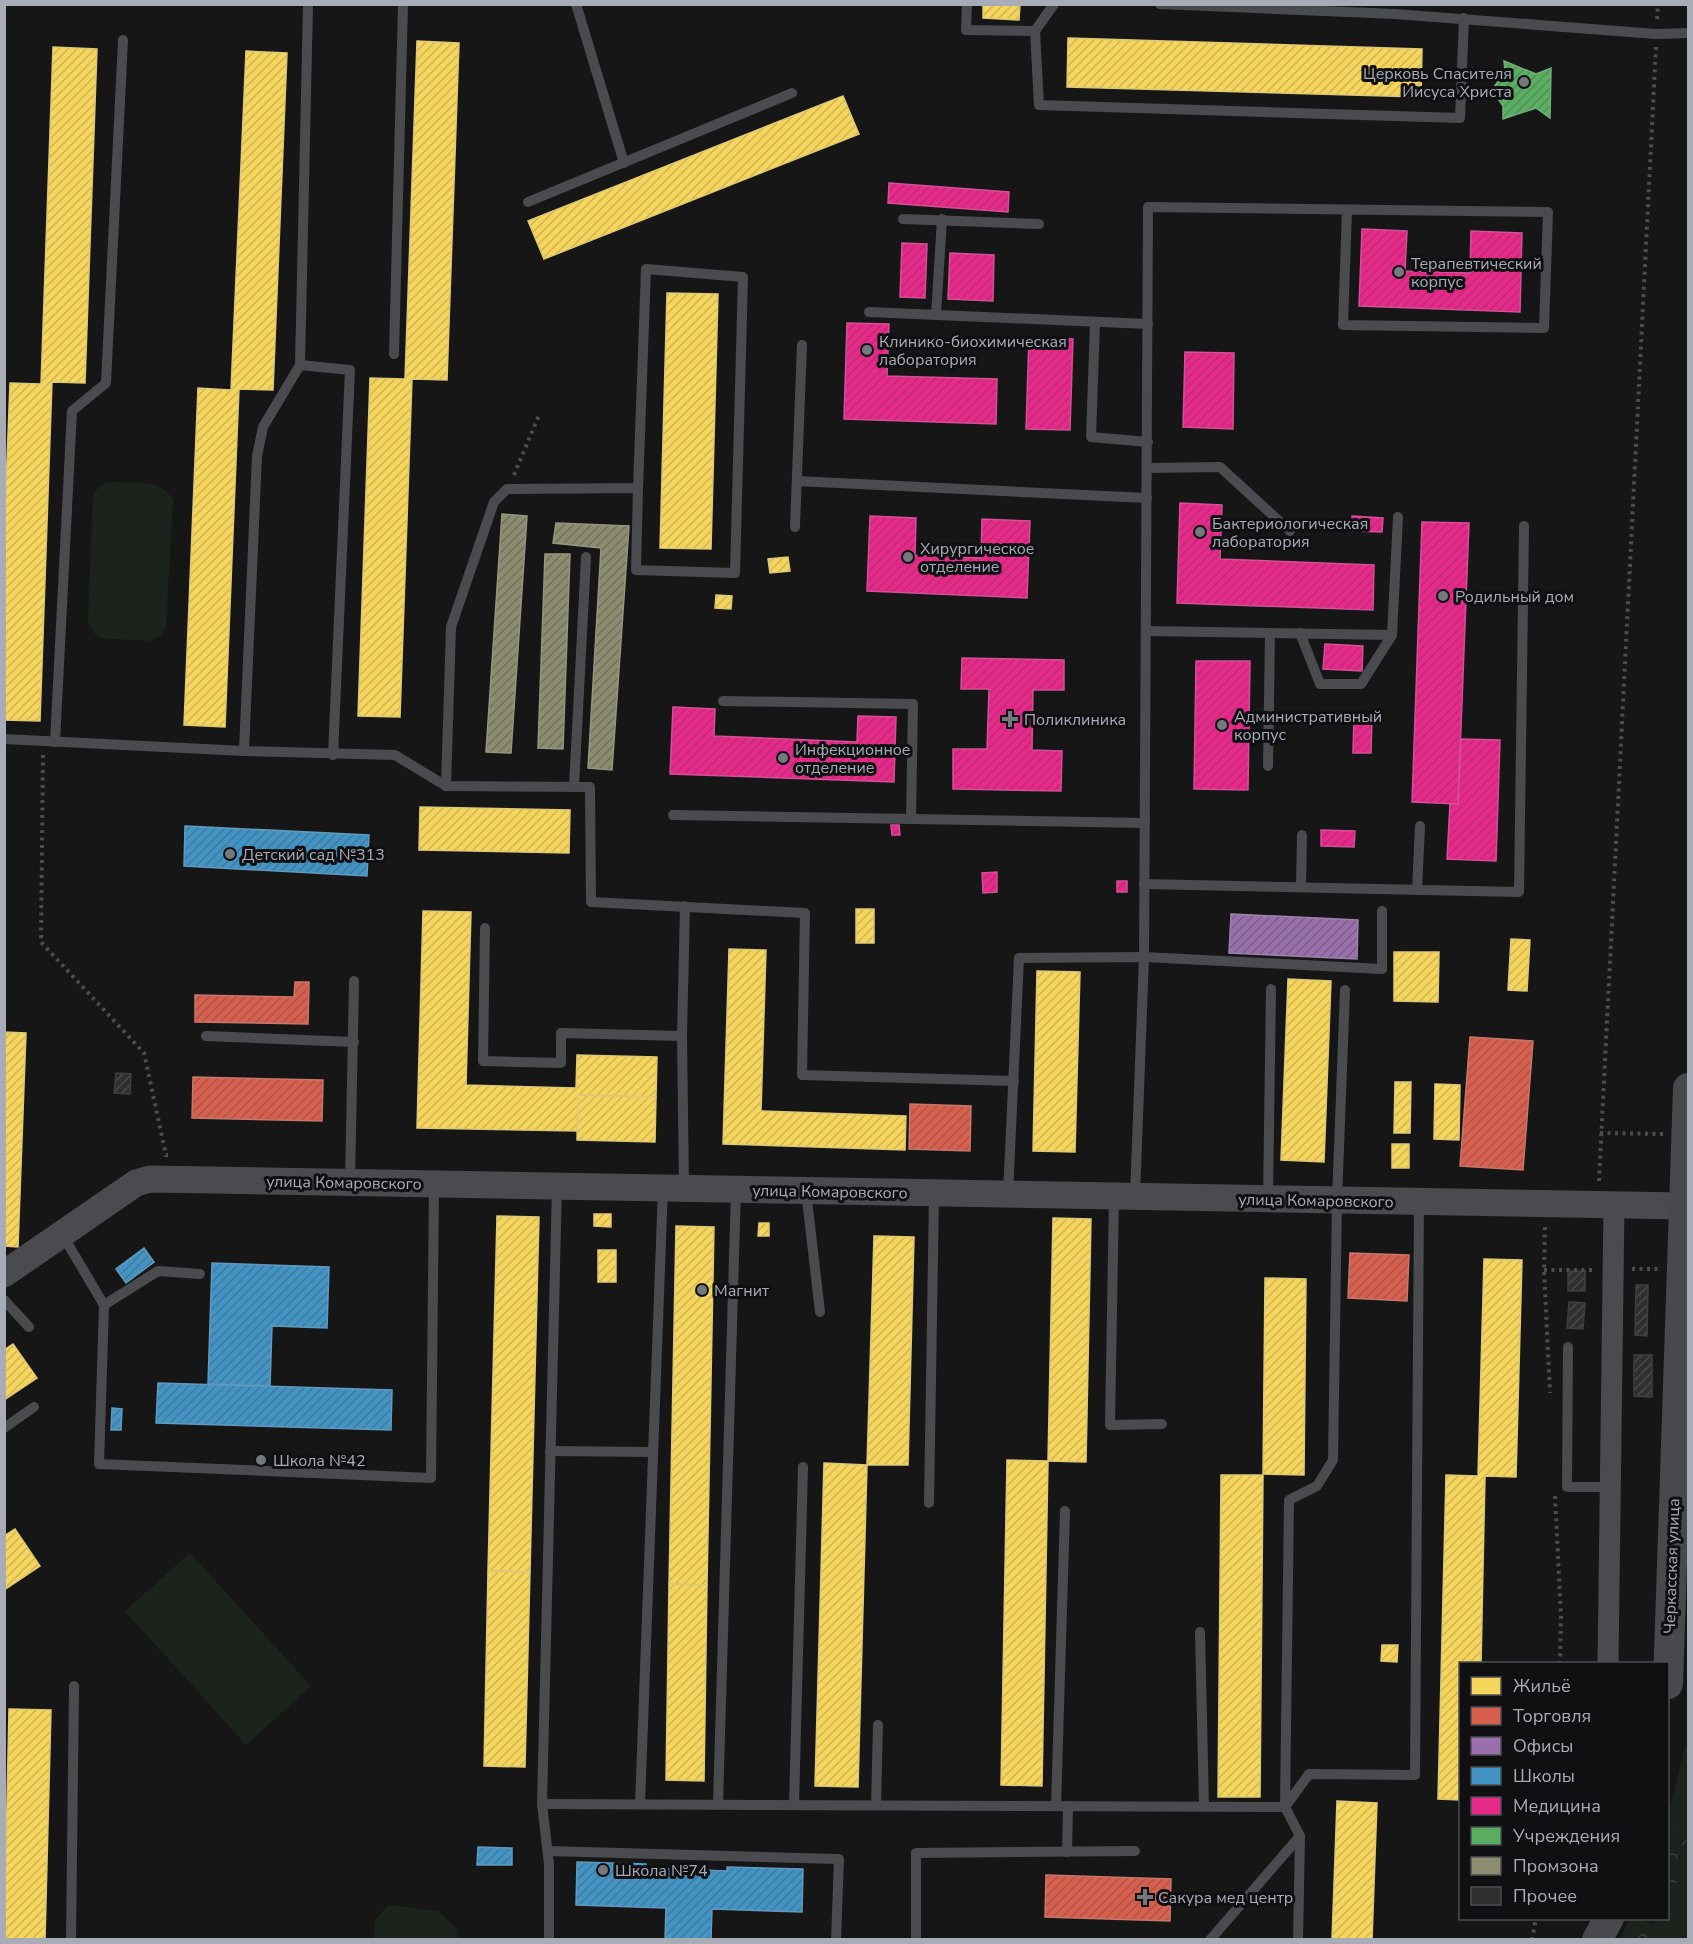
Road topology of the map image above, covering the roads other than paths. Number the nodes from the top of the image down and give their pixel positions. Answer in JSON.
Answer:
{"nodes":[{"id":1,"x":308,"y":4,"type":"edge"},
{"id":2,"x":402,"y":4,"type":"edge"},
{"id":3,"x":576,"y":4,"type":"edge"},
{"id":4,"x":967,"y":4,"type":"edge"},
{"id":5,"x":1054,"y":4,"type":"edge"},
{"id":6,"x":1160,"y":4,"type":"edge"},
{"id":7,"x":1395,"y":9,"type":"edge"},
{"id":8,"x":1464,"y":18,"type":"junction"},
{"id":9,"x":1035,"y":31,"type":"junction"},
{"id":10,"x":1689,"y":33,"type":"edge"},
{"id":11,"x":123,"y":40,"type":"dead end"},
{"id":12,"x":792,"y":93,"type":"dead end"},
{"id":13,"x":624,"y":163,"type":"junction"},
{"id":14,"x":528,"y":202,"type":"dead end"},
{"id":15,"x":1347,"y":210,"type":"junction"},
{"id":16,"x":903,"y":219,"type":"dead end"},
{"id":17,"x":942,"y":219,"type":"junction"},
{"id":18,"x":1039,"y":224,"type":"dead end"},
{"id":19,"x":869,"y":312,"type":"dead end"},
{"id":20,"x":936,"y":315,"type":"junction"},
{"id":21,"x":1095,"y":323,"type":"junction"},
{"id":22,"x":1148,"y":324,"type":"junction"},
{"id":23,"x":802,"y":345,"type":"dead end"},
{"id":24,"x":394,"y":354,"type":"dead end"},
{"id":25,"x":300,"y":365,"type":"junction"},
{"id":26,"x":1148,"y":442,"type":"junction"},
{"id":27,"x":1148,"y":468,"type":"junction"},
{"id":28,"x":797,"y":481,"type":"junction"},
{"id":29,"x":638,"y":488,"type":"junction"},
{"id":30,"x":1147,"y":498,"type":"junction"},
{"id":31,"x":1398,"y":517,"type":"dead end"},
{"id":32,"x":1524,"y":526,"type":"dead end"},
{"id":33,"x":795,"y":527,"type":"dead end"},
{"id":34,"x":1290,"y":531,"type":"dead end"},
{"id":35,"x":586,"y":557,"type":"dead end"},
{"id":36,"x":1146,"y":631,"type":"junction"},
{"id":37,"x":1270,"y":633,"type":"junction"},
{"id":38,"x":1300,"y":633,"type":"junction"},
{"id":39,"x":1392,"y":635,"type":"junction"},
{"id":40,"x":723,"y":701,"type":"dead end"},
{"id":41,"x":4,"y":739,"type":"edge"},
{"id":42,"x":55,"y":742,"type":"junction"},
{"id":43,"x":244,"y":751,"type":"junction"},
{"id":44,"x":333,"y":755,"type":"junction"},
{"id":45,"x":1268,"y":766,"type":"dead end"},
{"id":46,"x":446,"y":786,"type":"junction"},
{"id":47,"x":574,"y":787,"type":"junction"},
{"id":48,"x":674,"y":815,"type":"dead end"},
{"id":49,"x":911,"y":819,"type":"junction"},
{"id":50,"x":1145,"y":823,"type":"junction"},
{"id":51,"x":1420,"y":826,"type":"dead end"},
{"id":52,"x":1302,"y":835,"type":"dead end"},
{"id":53,"x":1144,"y":884,"type":"junction"},
{"id":54,"x":1301,"y":887,"type":"junction"},
{"id":55,"x":1417,"y":890,"type":"junction"},
{"id":56,"x":685,"y":906,"type":"junction"},
{"id":57,"x":1382,"y":911,"type":"dead end"},
{"id":58,"x":485,"y":928,"type":"dead end"},
{"id":59,"x":1144,"y":957,"type":"junction"},
{"id":60,"x":354,"y":981,"type":"dead end"},
{"id":61,"x":1271,"y":989,"type":"dead end"},
{"id":62,"x":1345,"y":990,"type":"dead end"},
{"id":63,"x":206,"y":1036,"type":"dead end"},
{"id":64,"x":682,"y":1036,"type":"junction"},
{"id":65,"x":354,"y":1042,"type":"junction"},
{"id":66,"x":1014,"y":1081,"type":"junction"},
{"id":67,"x":1689,"y":1088,"type":"edge"},
{"id":68,"x":350,"y":1182,"type":"junction"},
{"id":69,"x":434,"y":1184,"type":"junction"},
{"id":70,"x":557,"y":1186,"type":"junction"},
{"id":71,"x":673,"y":1188,"type":"junction"},
{"id":72,"x":736,"y":1189,"type":"junction"},
{"id":73,"x":806,"y":1191,"type":"junction"},
{"id":74,"x":934,"y":1194,"type":"junction"},
{"id":75,"x":1008,"y":1194,"type":"junction"},
{"id":76,"x":1124,"y":1196,"type":"junction"},
{"id":77,"x":1268,"y":1199,"type":"junction"},
{"id":78,"x":1337,"y":1200,"type":"junction"},
{"id":79,"x":1419,"y":1202,"type":"junction"},
{"id":80,"x":1614,"y":1206,"type":"junction"},
{"id":81,"x":1686,"y":1206,"type":"edge"},
{"id":82,"x":62,"y":1234,"type":"junction"},
{"id":83,"x":4,"y":1274,"type":"edge"},
{"id":84,"x":200,"y":1274,"type":"dead end"},
{"id":85,"x":4,"y":1300,"type":"edge"},
{"id":86,"x":104,"y":1305,"type":"junction"},
{"id":87,"x":820,"y":1312,"type":"dead end"},
{"id":88,"x":29,"y":1327,"type":"dead end"},
{"id":89,"x":1568,"y":1347,"type":"dead end"},
{"id":90,"x":34,"y":1407,"type":"dead end"},
{"id":91,"x":1162,"y":1424,"type":"dead end"},
{"id":92,"x":4,"y":1428,"type":"edge"},
{"id":93,"x":550,"y":1451,"type":"junction"},
{"id":94,"x":651,"y":1452,"type":"junction"},
{"id":95,"x":802,"y":1467,"type":"dead end"},
{"id":96,"x":1610,"y":1487,"type":"junction"},
{"id":97,"x":929,"y":1503,"type":"dead end"},
{"id":98,"x":1065,"y":1511,"type":"dead end"},
{"id":99,"x":1200,"y":1632,"type":"dead end"},
{"id":100,"x":1608,"y":1662,"type":"edge"},
{"id":101,"x":1669,"y":1662,"type":"edge"},
{"id":102,"x":74,"y":1686,"type":"dead end"},
{"id":103,"x":878,"y":1725,"type":"dead end"},
{"id":104,"x":542,"y":1804,"type":"junction"},
{"id":105,"x":640,"y":1804,"type":"junction"},
{"id":106,"x":718,"y":1804,"type":"junction"},
{"id":107,"x":794,"y":1805,"type":"junction"},
{"id":108,"x":876,"y":1805,"type":"junction"},
{"id":109,"x":1056,"y":1806,"type":"junction"},
{"id":110,"x":1068,"y":1806,"type":"junction"},
{"id":111,"x":1204,"y":1806,"type":"junction"},
{"id":112,"x":1285,"y":1807,"type":"junction"},
{"id":113,"x":1300,"y":1836,"type":"junction"},
{"id":114,"x":548,"y":1851,"type":"junction"},
{"id":115,"x":1135,"y":1851,"type":"dead end"},
{"id":116,"x":1067,"y":1852,"type":"junction"},
{"id":117,"x":71,"y":1940,"type":"edge"},
{"id":118,"x":549,"y":1940,"type":"edge"},
{"id":119,"x":836,"y":1940,"type":"edge"},
{"id":120,"x":916,"y":1940,"type":"edge"},
{"id":121,"x":1210,"y":1940,"type":"edge"},
{"id":122,"x":1298,"y":1940,"type":"edge"}],
"edges":[{"from":1,"to":25,"type":"lane"},
{"from":2,"to":24,"type":"lane"},
{"from":3,"to":13,"type":"lane"},
{"from":4,"to":9,"type":"lane"},
{"from":5,"to":9,"type":"lane"},
{"from":6,"to":7,"type":"lane"},
{"from":7,"to":8,"type":"lane"},
{"from":8,"to":9,"type":"lane"},
{"from":8,"to":10,"type":"lane"},
{"from":11,"to":42,"type":"lane"},
{"from":12,"to":13,"type":"lane"},
{"from":13,"to":14,"type":"lane"},
{"from":15,"to":15,"type":"lane"},
{"from":15,"to":22,"type":"lane"},
{"from":16,"to":17,"type":"lane"},
{"from":17,"to":18,"type":"lane"},
{"from":17,"to":20,"type":"lane"},
{"from":19,"to":20,"type":"lane"},
{"from":20,"to":21,"type":"lane"},
{"from":21,"to":22,"type":"lane"},
{"from":21,"to":26,"type":"lane"},
{"from":22,"to":26,"type":"lane"},
{"from":23,"to":28,"type":"lane"},
{"from":25,"to":43,"type":"lane"},
{"from":25,"to":44,"type":"lane"},
{"from":26,"to":27,"type":"lane"},
{"from":27,"to":30,"type":"lane"},
{"from":27,"to":34,"type":"lane"},
{"from":28,"to":30,"type":"lane"},
{"from":28,"to":33,"type":"lane"},
{"from":29,"to":29,"type":"lane"},
{"from":29,"to":46,"type":"lane"},
{"from":30,"to":36,"type":"lane"},
{"from":31,"to":39,"type":"lane"},
{"from":32,"to":55,"type":"lane"},
{"from":35,"to":47,"type":"lane"},
{"from":36,"to":37,"type":"lane"},
{"from":36,"to":50,"type":"lane"},
{"from":37,"to":38,"type":"lane"},
{"from":37,"to":45,"type":"lane"},
{"from":38,"to":39,"type":"lane"},
{"from":38,"to":39,"type":"lane"},
{"from":40,"to":49,"type":"lane"},
{"from":41,"to":42,"type":"lane"},
{"from":42,"to":43,"type":"lane"},
{"from":43,"to":44,"type":"lane"},
{"from":44,"to":46,"type":"lane"},
{"from":46,"to":47,"type":"lane"},
{"from":47,"to":56,"type":"lane"},
{"from":48,"to":49,"type":"lane"},
{"from":49,"to":50,"type":"lane"},
{"from":50,"to":53,"type":"lane"},
{"from":51,"to":55,"type":"lane"},
{"from":52,"to":54,"type":"lane"},
{"from":53,"to":54,"type":"lane"},
{"from":53,"to":59,"type":"lane"},
{"from":54,"to":55,"type":"lane"},
{"from":56,"to":64,"type":"lane"},
{"from":56,"to":66,"type":"lane"},
{"from":57,"to":59,"type":"lane"},
{"from":58,"to":64,"type":"lane"},
{"from":59,"to":66,"type":"lane"},
{"from":59,"to":76,"type":"lane"},
{"from":60,"to":65,"type":"lane"},
{"from":61,"to":77,"type":"lane"},
{"from":62,"to":78,"type":"lane"},
{"from":63,"to":65,"type":"lane"},
{"from":64,"to":71,"type":"lane"},
{"from":65,"to":68,"type":"lane"},
{"from":66,"to":75,"type":"lane"},
{"from":67,"to":81,"type":"main road","name":"Черкасская улица"},
{"from":68,"to":69,"type":"street","name":"улица Комаровского"},
{"from":68,"to":82,"type":"street","name":"улица Комаровского"},
{"from":69,"to":70,"type":"street","name":"улица Комаровского"},
{"from":69,"to":86,"type":"lane"},
{"from":70,"to":71,"type":"street","name":"улица Комаровского"},
{"from":70,"to":93,"type":"lane"},
{"from":71,"to":72,"type":"street","name":"улица Комаровского"},
{"from":71,"to":94,"type":"lane"},
{"from":72,"to":73,"type":"street","name":"улица Комаровского"},
{"from":72,"to":106,"type":"lane"},
{"from":73,"to":74,"type":"street","name":"улица Комаровского"},
{"from":73,"to":87,"type":"lane"},
{"from":74,"to":75,"type":"street","name":"улица Комаровского"},
{"from":74,"to":97,"type":"lane"},
{"from":75,"to":76,"type":"street","name":"улица Комаровского"},
{"from":76,"to":77,"type":"street","name":"улица Комаровского"},
{"from":76,"to":91,"type":"lane"},
{"from":77,"to":78,"type":"street","name":"улица Комаровского"},
{"from":78,"to":79,"type":"street","name":"улица Комаровского"},
{"from":78,"to":112,"type":"lane"},
{"from":79,"to":80,"type":"street","name":"улица Комаровского"},
{"from":79,"to":112,"type":"lane"},
{"from":80,"to":81,"type":"street","name":"улица Комаровского"},
{"from":80,"to":96,"type":"street"},
{"from":81,"to":101,"type":"main road","name":"Черкасская улица"},
{"from":82,"to":83,"type":"street","name":"улица Комаровского"},
{"from":82,"to":86,"type":"lane"},
{"from":84,"to":86,"type":"lane"},
{"from":85,"to":88,"type":"lane"},
{"from":89,"to":96,"type":"lane"},
{"from":90,"to":92,"type":"lane"},
{"from":93,"to":94,"type":"lane"},
{"from":93,"to":104,"type":"lane"},
{"from":94,"to":105,"type":"lane"},
{"from":95,"to":107,"type":"lane"},
{"from":96,"to":100,"type":"street"},
{"from":98,"to":109,"type":"lane"},
{"from":99,"to":111,"type":"lane"},
{"from":102,"to":117,"type":"lane"},
{"from":103,"to":108,"type":"lane"},
{"from":104,"to":105,"type":"lane"},
{"from":104,"to":114,"type":"lane"},
{"from":105,"to":106,"type":"lane"},
{"from":106,"to":107,"type":"lane"},
{"from":107,"to":108,"type":"lane"},
{"from":108,"to":109,"type":"lane"},
{"from":109,"to":110,"type":"lane"},
{"from":110,"to":111,"type":"lane"},
{"from":110,"to":116,"type":"lane"},
{"from":111,"to":112,"type":"lane"},
{"from":112,"to":113,"type":"lane"},
{"from":113,"to":121,"type":"lane"},
{"from":113,"to":122,"type":"lane"},
{"from":114,"to":118,"type":"lane"},
{"from":114,"to":119,"type":"lane"},
{"from":115,"to":116,"type":"lane"},
{"from":116,"to":120,"type":"lane"}]}
